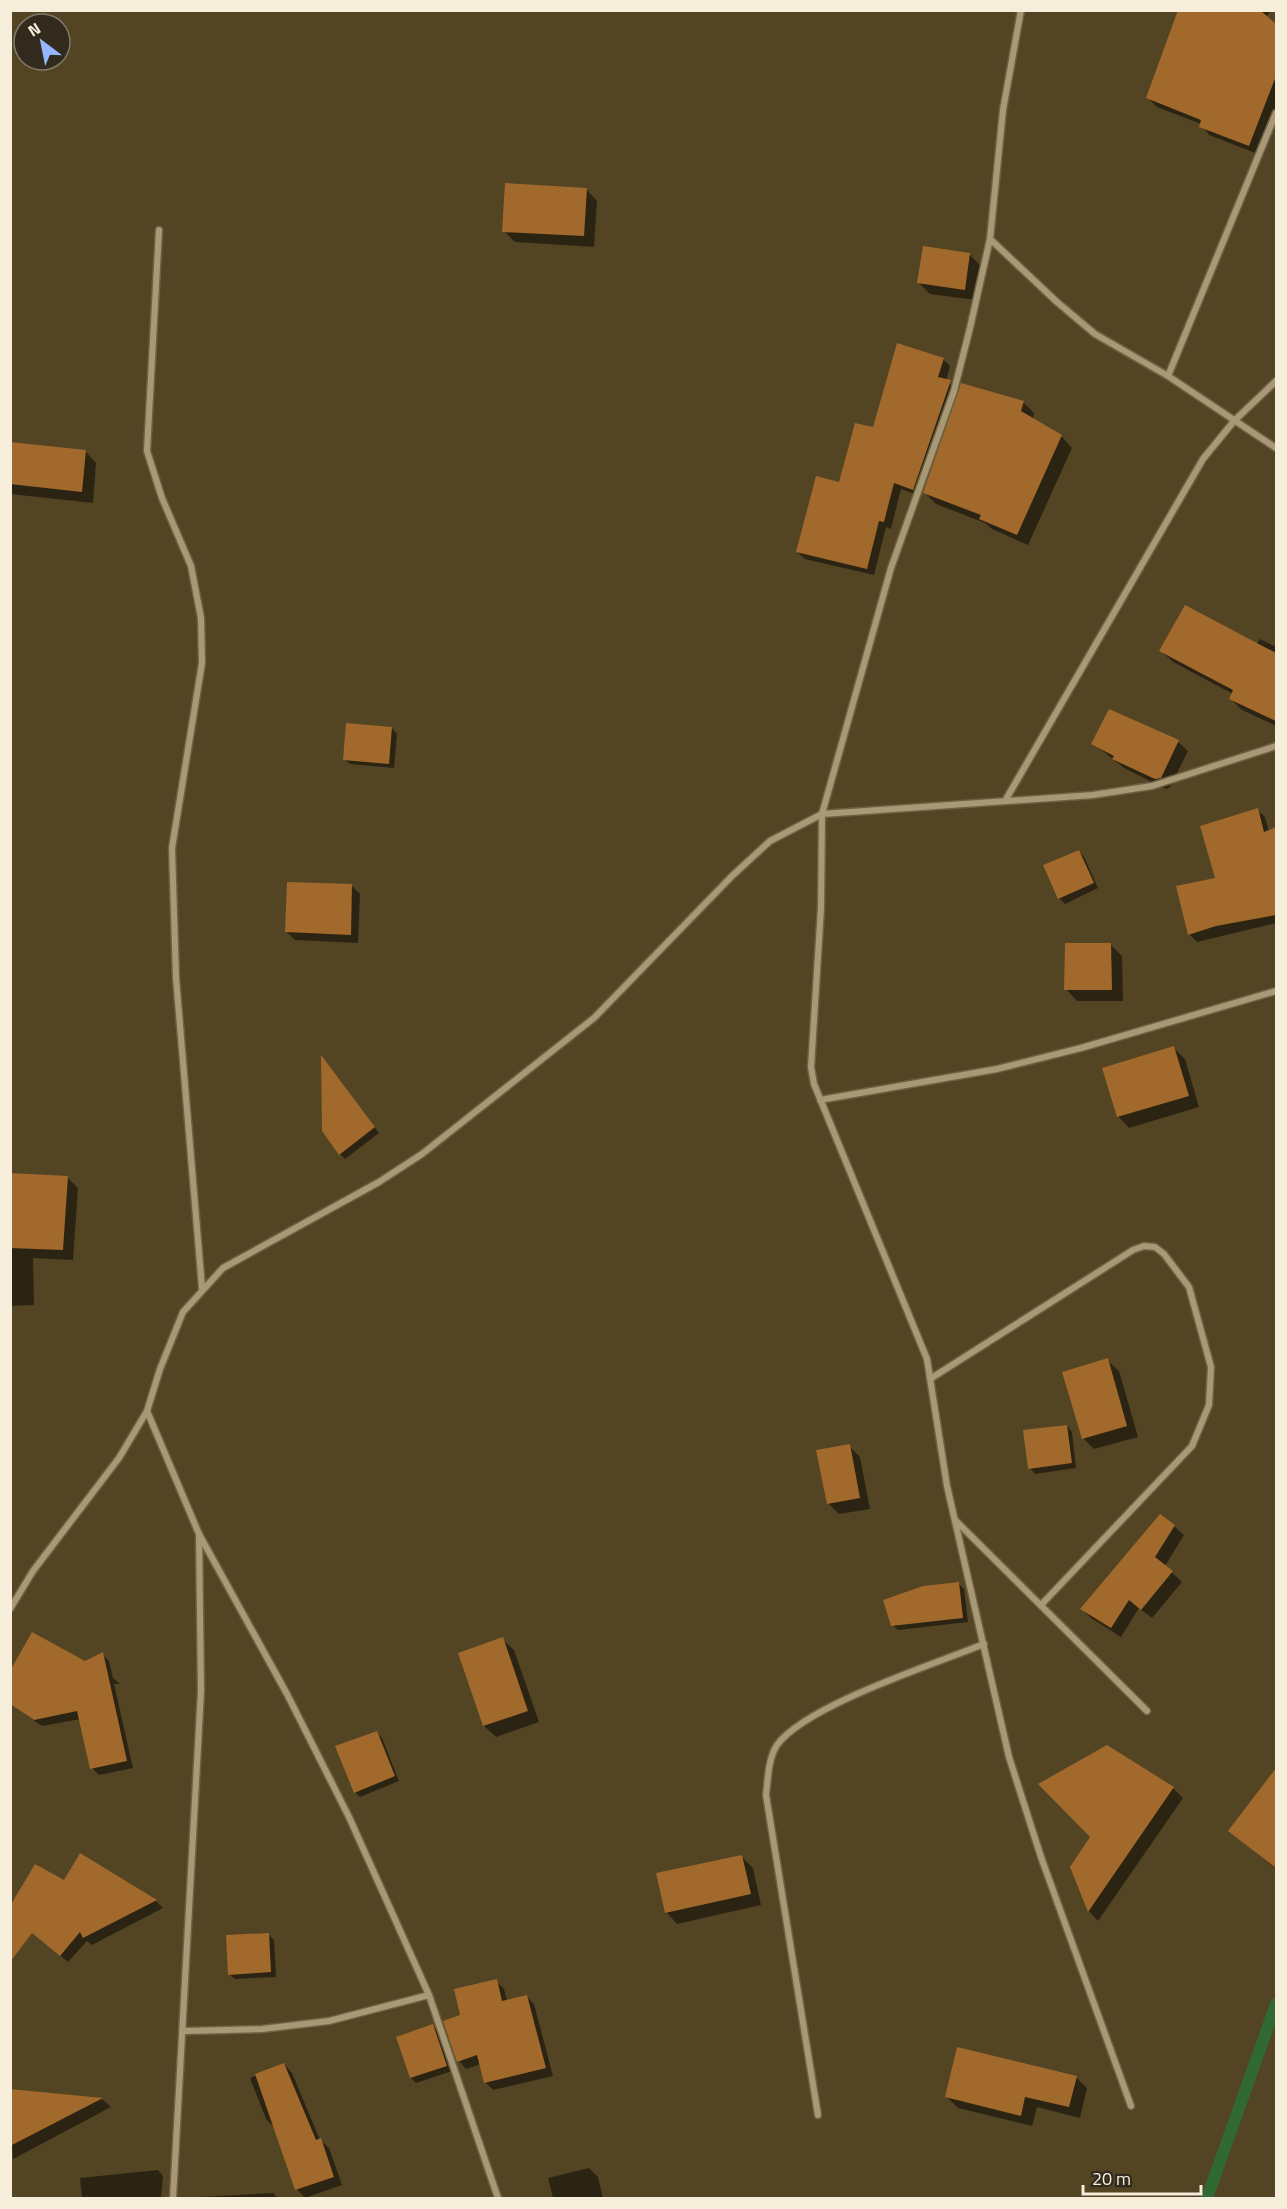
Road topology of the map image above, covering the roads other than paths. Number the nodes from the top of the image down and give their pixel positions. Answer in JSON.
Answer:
{"nodes":[{"id":1,"x":1021,"y":10,"type":"edge"},
{"id":2,"x":1276,"y":113,"type":"edge"},
{"id":3,"x":159,"y":230,"type":"dead end"},
{"id":4,"x":990,"y":238,"type":"junction"},
{"id":5,"x":1168,"y":376,"type":"junction"},
{"id":6,"x":1276,"y":381,"type":"edge"},
{"id":7,"x":1234,"y":421,"type":"junction"},
{"id":8,"x":1276,"y":448,"type":"edge"},
{"id":9,"x":1276,"y":746,"type":"edge"},
{"id":10,"x":1005,"y":801,"type":"junction"},
{"id":11,"x":822,"y":814,"type":"junction"},
{"id":12,"x":1276,"y":991,"type":"edge"},
{"id":13,"x":820,"y":1100,"type":"junction"},
{"id":14,"x":202,"y":1288,"type":"junction"},
{"id":15,"x":930,"y":1379,"type":"junction"},
{"id":16,"x":147,"y":1411,"type":"junction"},
{"id":17,"x":956,"y":1521,"type":"junction"},
{"id":18,"x":199,"y":1534,"type":"junction"},
{"id":19,"x":1041,"y":1605,"type":"junction"},
{"id":20,"x":10,"y":1609,"type":"edge"},
{"id":21,"x":984,"y":1644,"type":"junction"},
{"id":22,"x":1147,"y":1711,"type":"dead end"},
{"id":23,"x":429,"y":1995,"type":"junction"},
{"id":24,"x":184,"y":2031,"type":"junction"},
{"id":25,"x":1131,"y":2106,"type":"dead end"},
{"id":26,"x":818,"y":2115,"type":"dead end"},
{"id":27,"x":173,"y":2199,"type":"edge"},
{"id":28,"x":498,"y":2199,"type":"edge"}],
"edges":[{"from":1,"to":4,"type":"street"},
{"from":2,"to":5,"type":"street"},
{"from":3,"to":14,"type":"street"},
{"from":4,"to":5,"type":"street"},
{"from":4,"to":11,"type":"street"},
{"from":5,"to":7,"type":"street"},
{"from":6,"to":7,"type":"street"},
{"from":7,"to":8,"type":"street"},
{"from":7,"to":10,"type":"street"},
{"from":9,"to":10,"type":"street"},
{"from":10,"to":11,"type":"street"},
{"from":11,"to":13,"type":"street"},
{"from":11,"to":14,"type":"street"},
{"from":12,"to":13,"type":"street"},
{"from":13,"to":15,"type":"street"},
{"from":14,"to":16,"type":"street"},
{"from":15,"to":17,"type":"street"},
{"from":15,"to":19,"type":"street"},
{"from":16,"to":18,"type":"street"},
{"from":16,"to":20,"type":"street"},
{"from":17,"to":19,"type":"street"},
{"from":17,"to":21,"type":"street"},
{"from":18,"to":23,"type":"street"},
{"from":18,"to":24,"type":"street"},
{"from":19,"to":22,"type":"street"},
{"from":21,"to":25,"type":"street"},
{"from":21,"to":26,"type":"street"},
{"from":23,"to":24,"type":"street"},
{"from":23,"to":28,"type":"street"},
{"from":24,"to":27,"type":"street"}]}
